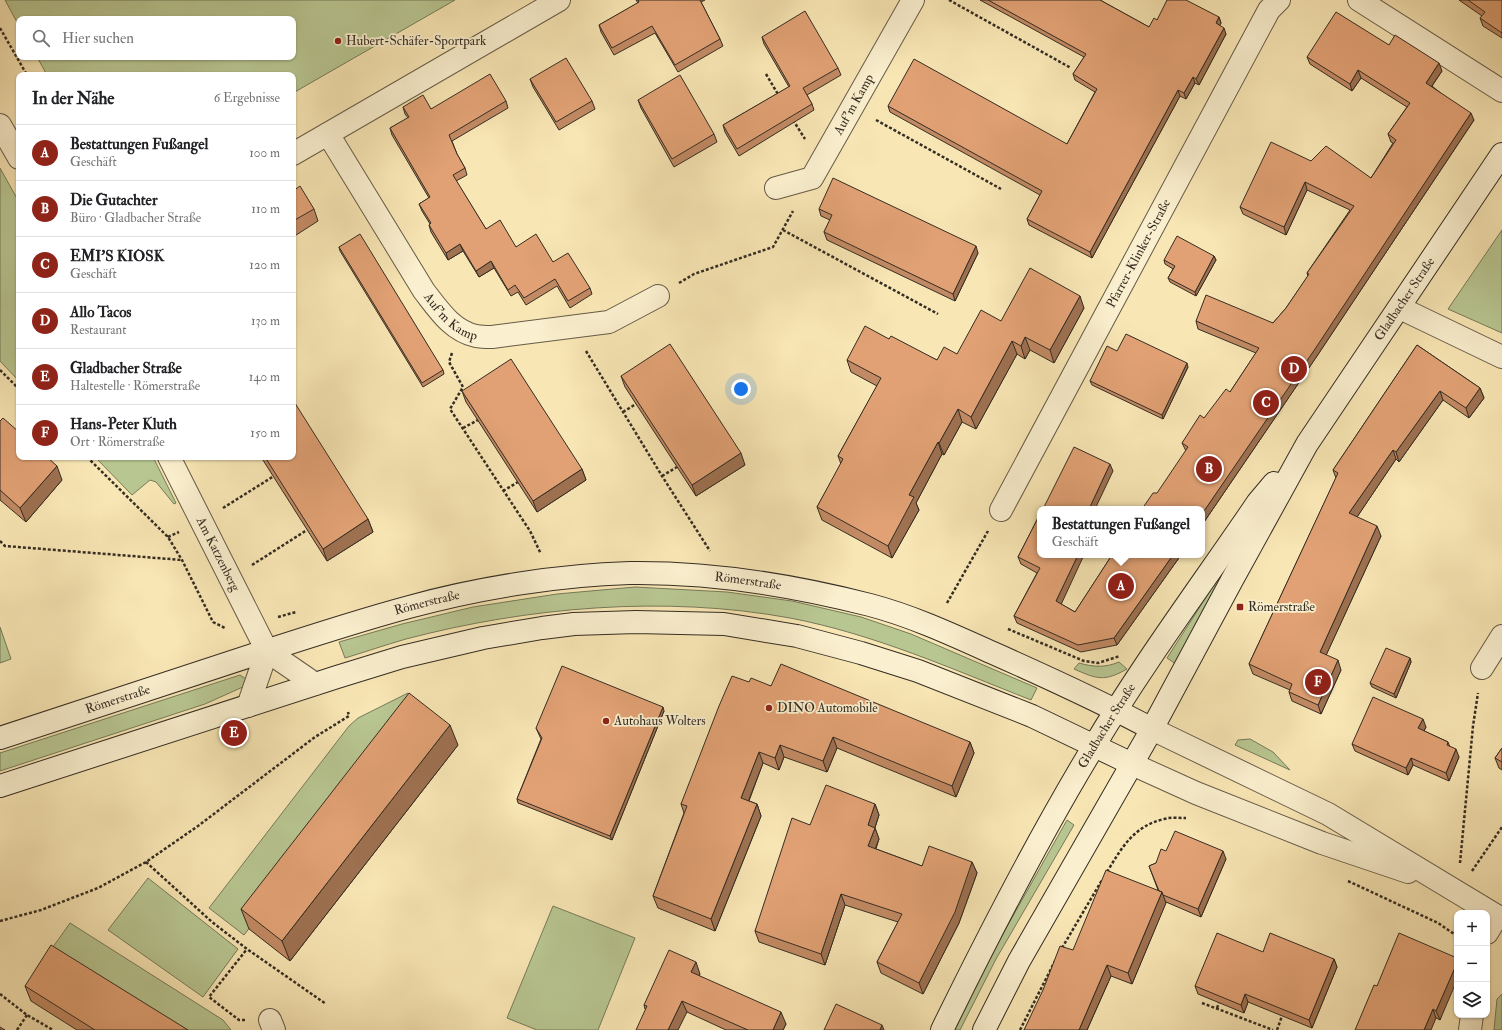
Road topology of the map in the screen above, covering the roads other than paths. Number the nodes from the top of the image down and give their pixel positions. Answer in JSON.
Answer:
{"nodes":[{"id":1,"x":559,"y":0,"type":"edge"},
{"id":2,"x":913,"y":0,"type":"edge"},
{"id":3,"x":1279,"y":0,"type":"edge"},
{"id":4,"x":1359,"y":0,"type":"edge"},
{"id":5,"x":1502,"y":91,"type":"edge"},
{"id":6,"x":0,"y":125,"type":"edge"},
{"id":7,"x":328,"y":134,"type":"junction"},
{"id":8,"x":296,"y":152,"type":"edge"},
{"id":9,"x":16,"y":153,"type":"edge"},
{"id":10,"x":1502,"y":154,"type":"edge"},
{"id":11,"x":776,"y":188,"type":"dead end"},
{"id":12,"x":658,"y":296,"type":"road end"},
{"id":13,"x":1400,"y":308,"type":"junction"},
{"id":14,"x":1502,"y":357,"type":"edge"},
{"id":15,"x":1307,"y":444,"type":"junction"},
{"id":16,"x":171,"y":460,"type":"edge"},
{"id":17,"x":1001,"y":510,"type":"road end"},
{"id":18,"x":1502,"y":636,"type":"edge"},
{"id":19,"x":267,"y":651,"type":"junction"},
{"id":20,"x":1482,"y":668,"type":"road end"},
{"id":21,"x":315,"y":684,"type":"junction"},
{"id":22,"x":248,"y":706,"type":"junction"},
{"id":23,"x":1116,"y":710,"type":"junction"},
{"id":24,"x":1152,"y":729,"type":"junction"},
{"id":25,"x":0,"y":738,"type":"edge"},
{"id":26,"x":1094,"y":745,"type":"junction"},
{"id":27,"x":1132,"y":764,"type":"junction"},
{"id":28,"x":0,"y":786,"type":"edge"},
{"id":29,"x":1454,"y":889,"type":"junction"},
{"id":30,"x":1495,"y":923,"type":"edge"},
{"id":31,"x":1472,"y":1018,"type":"edge"},
{"id":32,"x":942,"y":1030,"type":"edge"},
{"id":33,"x":984,"y":1030,"type":"edge"},
{"id":34,"x":1470,"y":1030,"type":"edge"}],
"edges":[{"from":1,"to":7,"type":"main road"},
{"from":2,"to":11,"type":"main road","name":"Auf'm Kamp"},
{"from":3,"to":17,"type":"main road","name":"Pfarrer-Klinker-Straße"},
{"from":4,"to":5,"type":"main road"},
{"from":6,"to":9,"type":"main road"},
{"from":7,"to":8,"type":"main road"},
{"from":7,"to":12,"type":"main road","name":"Auf'm Kamp"},
{"from":10,"to":13,"type":"main road","name":"Gladbacher Straße"},
{"from":13,"to":14,"type":"main road"},
{"from":13,"to":15,"type":"main road","name":"Gladbacher Straße"},
{"from":15,"to":23,"type":"main road","name":"Gladbacher Straße"},
{"from":15,"to":24,"type":"main road","name":"Gladbacher Straße"},
{"from":16,"to":19,"type":"main road","name":"Am Katzenberg"},
{"from":18,"to":20,"type":"main road"},
{"from":19,"to":21,"type":"main road","name":"Am Katzenberg"},
{"from":19,"to":22,"type":"main road"},
{"from":19,"to":23,"type":"main road","name":"Römerstraße"},
{"from":19,"to":25,"type":"main road","name":"Römerstraße"},
{"from":21,"to":22,"type":"main road","name":"Römerstraße"},
{"from":21,"to":26,"type":"main road","name":"Römerstraße"},
{"from":22,"to":28,"type":"main road","name":"Römerstraße"},
{"from":23,"to":24,"type":"main road","name":"Römerstraße"},
{"from":23,"to":26,"type":"main road","name":"Gladbacher Straße"},
{"from":24,"to":27,"type":"main road","name":"Gladbacher Straße"},
{"from":24,"to":29,"type":"main road","name":"Römerstraße"},
{"from":26,"to":27,"type":"main road","name":"Römerstraße"},
{"from":26,"to":32,"type":"main road","name":"Gladbacher Straße"},
{"from":27,"to":29,"type":"main road","name":"Römerstraße"},
{"from":27,"to":33,"type":"main road","name":"Gladbacher Straße"},
{"from":29,"to":30,"type":"main road","name":"Römerstraße"},
{"from":31,"to":34,"type":"main road"}]}
